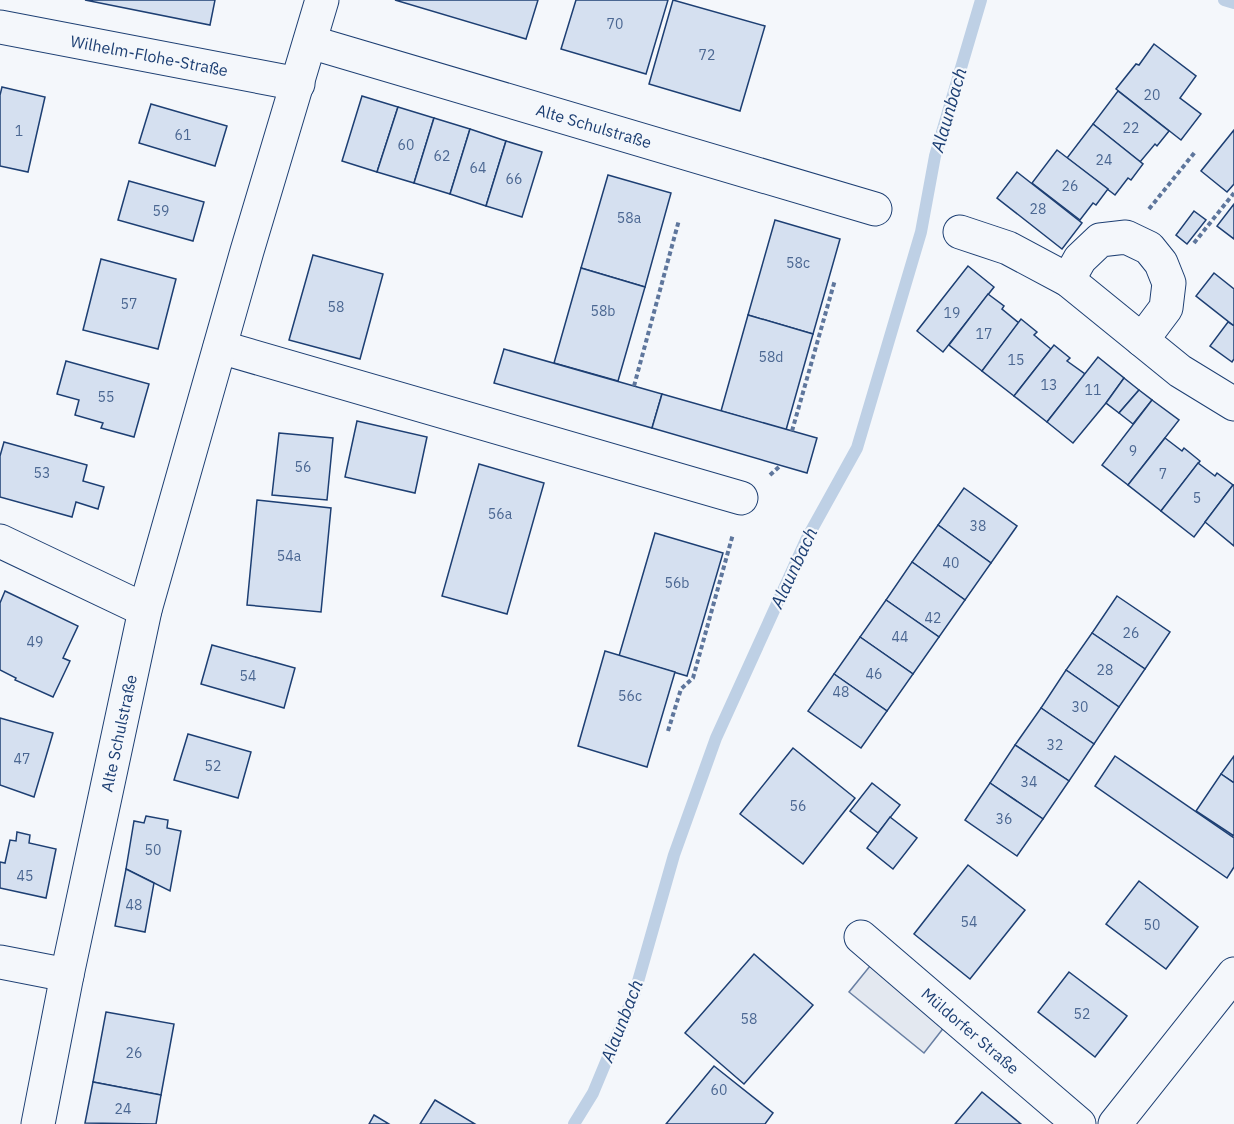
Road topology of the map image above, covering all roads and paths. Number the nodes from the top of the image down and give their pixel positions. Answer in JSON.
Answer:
{"nodes":[{"id":1,"x":322,"y":0,"type":"edge"},
{"id":2,"x":0,"y":27,"type":"edge"},
{"id":3,"x":310,"y":42,"type":"junction"},
{"id":4,"x":298,"y":84,"type":"junction"},
{"id":5,"x":1195,"y":152,"type":"dead end"},
{"id":6,"x":1234,"y":193,"type":"edge"},
{"id":7,"x":875,"y":209,"type":"dead end"},
{"id":8,"x":679,"y":220,"type":"dead end"},
{"id":9,"x":960,"y":232,"type":"dead end"},
{"id":10,"x":1126,"y":237,"type":"junction"},
{"id":11,"x":1167,"y":276,"type":"junction"},
{"id":12,"x":836,"y":280,"type":"dead end"},
{"id":13,"x":1068,"y":280,"type":"junction"},
{"id":14,"x":1142,"y":340,"type":"junction"},
{"id":15,"x":220,"y":347,"type":"junction"},
{"id":16,"x":634,"y":386,"type":"dead end"},
{"id":17,"x":1234,"y":404,"type":"edge"},
{"id":18,"x":792,"y":431,"type":"dead end"},
{"id":19,"x":782,"y":465,"type":"dead end"},
{"id":20,"x":741,"y":498,"type":"junction"},
{"id":21,"x":0,"y":541,"type":"edge"},
{"id":22,"x":145,"y":610,"type":"junction"},
{"id":23,"x":668,"y":730,"type":"dead end"},
{"id":24,"x":861,"y":937,"type":"dead end"},
{"id":25,"x":0,"y":962,"type":"edge"},
{"id":26,"x":67,"y":975,"type":"junction"},
{"id":27,"x":1233,"y":978,"type":"edge"},
{"id":28,"x":38,"y":1124,"type":"edge"},
{"id":29,"x":1078,"y":1124,"type":"edge"},
{"id":30,"x":1115,"y":1124,"type":"edge"}],
"edges":[{"from":1,"to":3,"type":"street","name":"Alte Schulstraße"},
{"from":2,"to":4,"type":"street","name":"Wilhelm-Flohe-Straße"},
{"from":3,"to":4,"type":"street","name":"Alte Schulstraße"},
{"from":3,"to":7,"type":"street","name":"Alte Schulstraße"},
{"from":4,"to":15,"type":"street","name":"Alte Schulstraße"},
{"from":5,"to":10,"type":"path"},
{"from":6,"to":11,"type":"path"},
{"from":8,"to":16,"type":"path"},
{"from":9,"to":13,"type":"street"},
{"from":10,"to":11,"type":"street"},
{"from":10,"to":13,"type":"street"},
{"from":11,"to":14,"type":"street"},
{"from":12,"to":18,"type":"path"},
{"from":13,"to":14,"type":"street"},
{"from":14,"to":17,"type":"street"},
{"from":15,"to":20,"type":"street"},
{"from":15,"to":22,"type":"street","name":"Alte Schulstraße"},
{"from":19,"to":20,"type":"path"},
{"from":20,"to":23,"type":"path"},
{"from":21,"to":22,"type":"street"},
{"from":22,"to":26,"type":"street","name":"Alte Schulstraße"},
{"from":24,"to":29,"type":"street","name":"Müldorfer Straße"},
{"from":25,"to":26,"type":"street"},
{"from":26,"to":28,"type":"street","name":"Alte Schulstraße"},
{"from":27,"to":30,"type":"street"}]}
